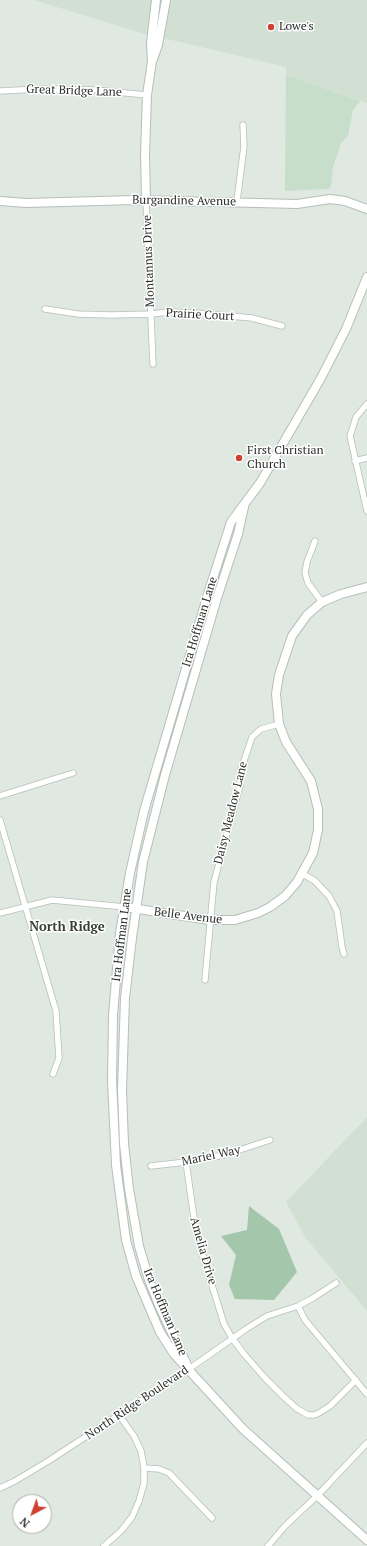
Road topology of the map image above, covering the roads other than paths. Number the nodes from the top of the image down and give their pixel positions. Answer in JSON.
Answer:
{"nodes":[{"id":1,"x":156,"y":0,"type":"edge"},
{"id":2,"x":166,"y":0,"type":"edge"},
{"id":3,"x":152,"y":61,"type":"junction"},
{"id":4,"x":0,"y":91,"type":"edge"},
{"id":5,"x":147,"y":95,"type":"junction"},
{"id":6,"x":243,"y":125,"type":"dead end"},
{"id":7,"x":146,"y":200,"type":"junction"},
{"id":8,"x":0,"y":201,"type":"edge"},
{"id":9,"x":237,"y":201,"type":"junction"},
{"id":10,"x":367,"y":209,"type":"edge"},
{"id":11,"x":367,"y":277,"type":"edge"},
{"id":12,"x":45,"y":308,"type":"dead end"},
{"id":13,"x":151,"y":314,"type":"junction"},
{"id":14,"x":282,"y":326,"type":"dead end"},
{"id":15,"x":153,"y":364,"type":"dead end"},
{"id":16,"x":367,"y":404,"type":"edge"},
{"id":17,"x":367,"y":458,"type":"edge"},
{"id":18,"x":355,"y":461,"type":"junction"},
{"id":19,"x":245,"y":504,"type":"junction"},
{"id":20,"x":367,"y":511,"type":"edge"},
{"id":21,"x":315,"y":541,"type":"dead end"},
{"id":22,"x":367,"y":587,"type":"edge"},
{"id":23,"x":322,"y":602,"type":"junction"},
{"id":24,"x":279,"y":724,"type":"junction"},
{"id":25,"x":74,"y":773,"type":"dead end"},
{"id":26,"x":0,"y":796,"type":"edge"},
{"id":27,"x":0,"y":820,"type":"edge"},
{"id":28,"x":302,"y":874,"type":"junction"},
{"id":29,"x":25,"y":906,"type":"junction"},
{"id":30,"x":124,"y":907,"type":"junction"},
{"id":31,"x":136,"y":909,"type":"junction"},
{"id":32,"x":0,"y":913,"type":"edge"},
{"id":33,"x":210,"y":920,"type":"junction"},
{"id":34,"x":344,"y":954,"type":"dead end"},
{"id":35,"x":204,"y":980,"type":"dead end"},
{"id":36,"x":53,"y":1074,"type":"dead end"},
{"id":37,"x":270,"y":1140,"type":"dead end"},
{"id":38,"x":186,"y":1162,"type":"junction"},
{"id":39,"x":151,"y":1166,"type":"dead end"},
{"id":40,"x":336,"y":1284,"type":"dead end"},
{"id":41,"x":298,"y":1306,"type":"junction"},
{"id":42,"x":232,"y":1338,"type":"junction"},
{"id":43,"x":188,"y":1369,"type":"junction"},
{"id":44,"x":356,"y":1380,"type":"junction"},
{"id":45,"x":367,"y":1394,"type":"edge"},
{"id":46,"x":119,"y":1415,"type":"junction"},
{"id":47,"x":367,"y":1443,"type":"edge"},
{"id":48,"x":144,"y":1468,"type":"junction"},
{"id":49,"x":0,"y":1488,"type":"edge"},
{"id":50,"x":317,"y":1496,"type":"junction"},
{"id":51,"x":212,"y":1518,"type":"dead end"},
{"id":52,"x":367,"y":1540,"type":"edge"},
{"id":53,"x":104,"y":1546,"type":"edge"},
{"id":54,"x":268,"y":1546,"type":"edge"}],
"edges":[{"from":1,"to":3,"type":"main road","name":"Montannus Drive"},
{"from":2,"to":3,"type":"main road","name":"Montannus Drive"},
{"from":3,"to":5,"type":"main road","name":"Montannus Drive"},
{"from":4,"to":5,"type":"street","name":"Great Bridge Lane"},
{"from":5,"to":7,"type":"main road","name":"Montannus Drive"},
{"from":6,"to":9,"type":"street"},
{"from":7,"to":8,"type":"main road","name":"Burgandine Avenue"},
{"from":7,"to":9,"type":"main road","name":"Burgandine Avenue"},
{"from":7,"to":13,"type":"street","name":"Montannus Drive"},
{"from":9,"to":10,"type":"main road","name":"Burgandine Avenue"},
{"from":11,"to":19,"type":"main road","name":"Ira Hoffman Lane"},
{"from":12,"to":13,"type":"street","name":"Prairie Court"},
{"from":13,"to":14,"type":"street","name":"Prairie Court"},
{"from":13,"to":15,"type":"street","name":"Montannus Drive"},
{"from":16,"to":18,"type":"street"},
{"from":17,"to":18,"type":"street"},
{"from":18,"to":20,"type":"street"},
{"from":19,"to":30,"type":"main road","name":"Ira Hoffman Lane"},
{"from":19,"to":31,"type":"main road","name":"Ira Hoffman Lane"},
{"from":21,"to":23,"type":"street"},
{"from":22,"to":23,"type":"main road","name":"Belle Avenue"},
{"from":23,"to":24,"type":"main road","name":"Belle Avenue"},
{"from":24,"to":28,"type":"main road","name":"Belle Avenue"},
{"from":24,"to":33,"type":"street","name":"Daisy Meadow Lane"},
{"from":25,"to":26,"type":"street"},
{"from":27,"to":29,"type":"street"},
{"from":28,"to":33,"type":"main road","name":"Belle Avenue"},
{"from":28,"to":34,"type":"street"},
{"from":29,"to":30,"type":"street","name":"Belle Avenue"},
{"from":29,"to":32,"type":"street","name":"Belle Avenue"},
{"from":29,"to":36,"type":"street"},
{"from":30,"to":31,"type":"main road","name":"Belle Avenue"},
{"from":30,"to":43,"type":"main road","name":"Ira Hoffman Lane"},
{"from":31,"to":33,"type":"main road","name":"Belle Avenue"},
{"from":31,"to":43,"type":"main road","name":"Ira Hoffman Lane"},
{"from":33,"to":35,"type":"street","name":"Daisy Meadow Lane"},
{"from":37,"to":38,"type":"street","name":"Mariel Way"},
{"from":38,"to":39,"type":"street","name":"Mariel Way"},
{"from":38,"to":42,"type":"street","name":"Amelia Drive"},
{"from":40,"to":41,"type":"street","name":"North Ridge Boulevard"},
{"from":41,"to":42,"type":"street","name":"North Ridge Boulevard"},
{"from":41,"to":44,"type":"street"},
{"from":42,"to":43,"type":"street","name":"North Ridge Boulevard"},
{"from":42,"to":44,"type":"street","name":"Amelia Drive"},
{"from":43,"to":46,"type":"street","name":"North Ridge Boulevard"},
{"from":43,"to":50,"type":"main road","name":"Ira Hoffman Lane"},
{"from":44,"to":45,"type":"street"},
{"from":46,"to":48,"type":"street"},
{"from":46,"to":49,"type":"street","name":"North Ridge Boulevard"},
{"from":47,"to":50,"type":"street"},
{"from":48,"to":51,"type":"street"},
{"from":48,"to":53,"type":"street"},
{"from":50,"to":52,"type":"main road","name":"Ira Hoffman Lane"},
{"from":50,"to":54,"type":"street"}]}
